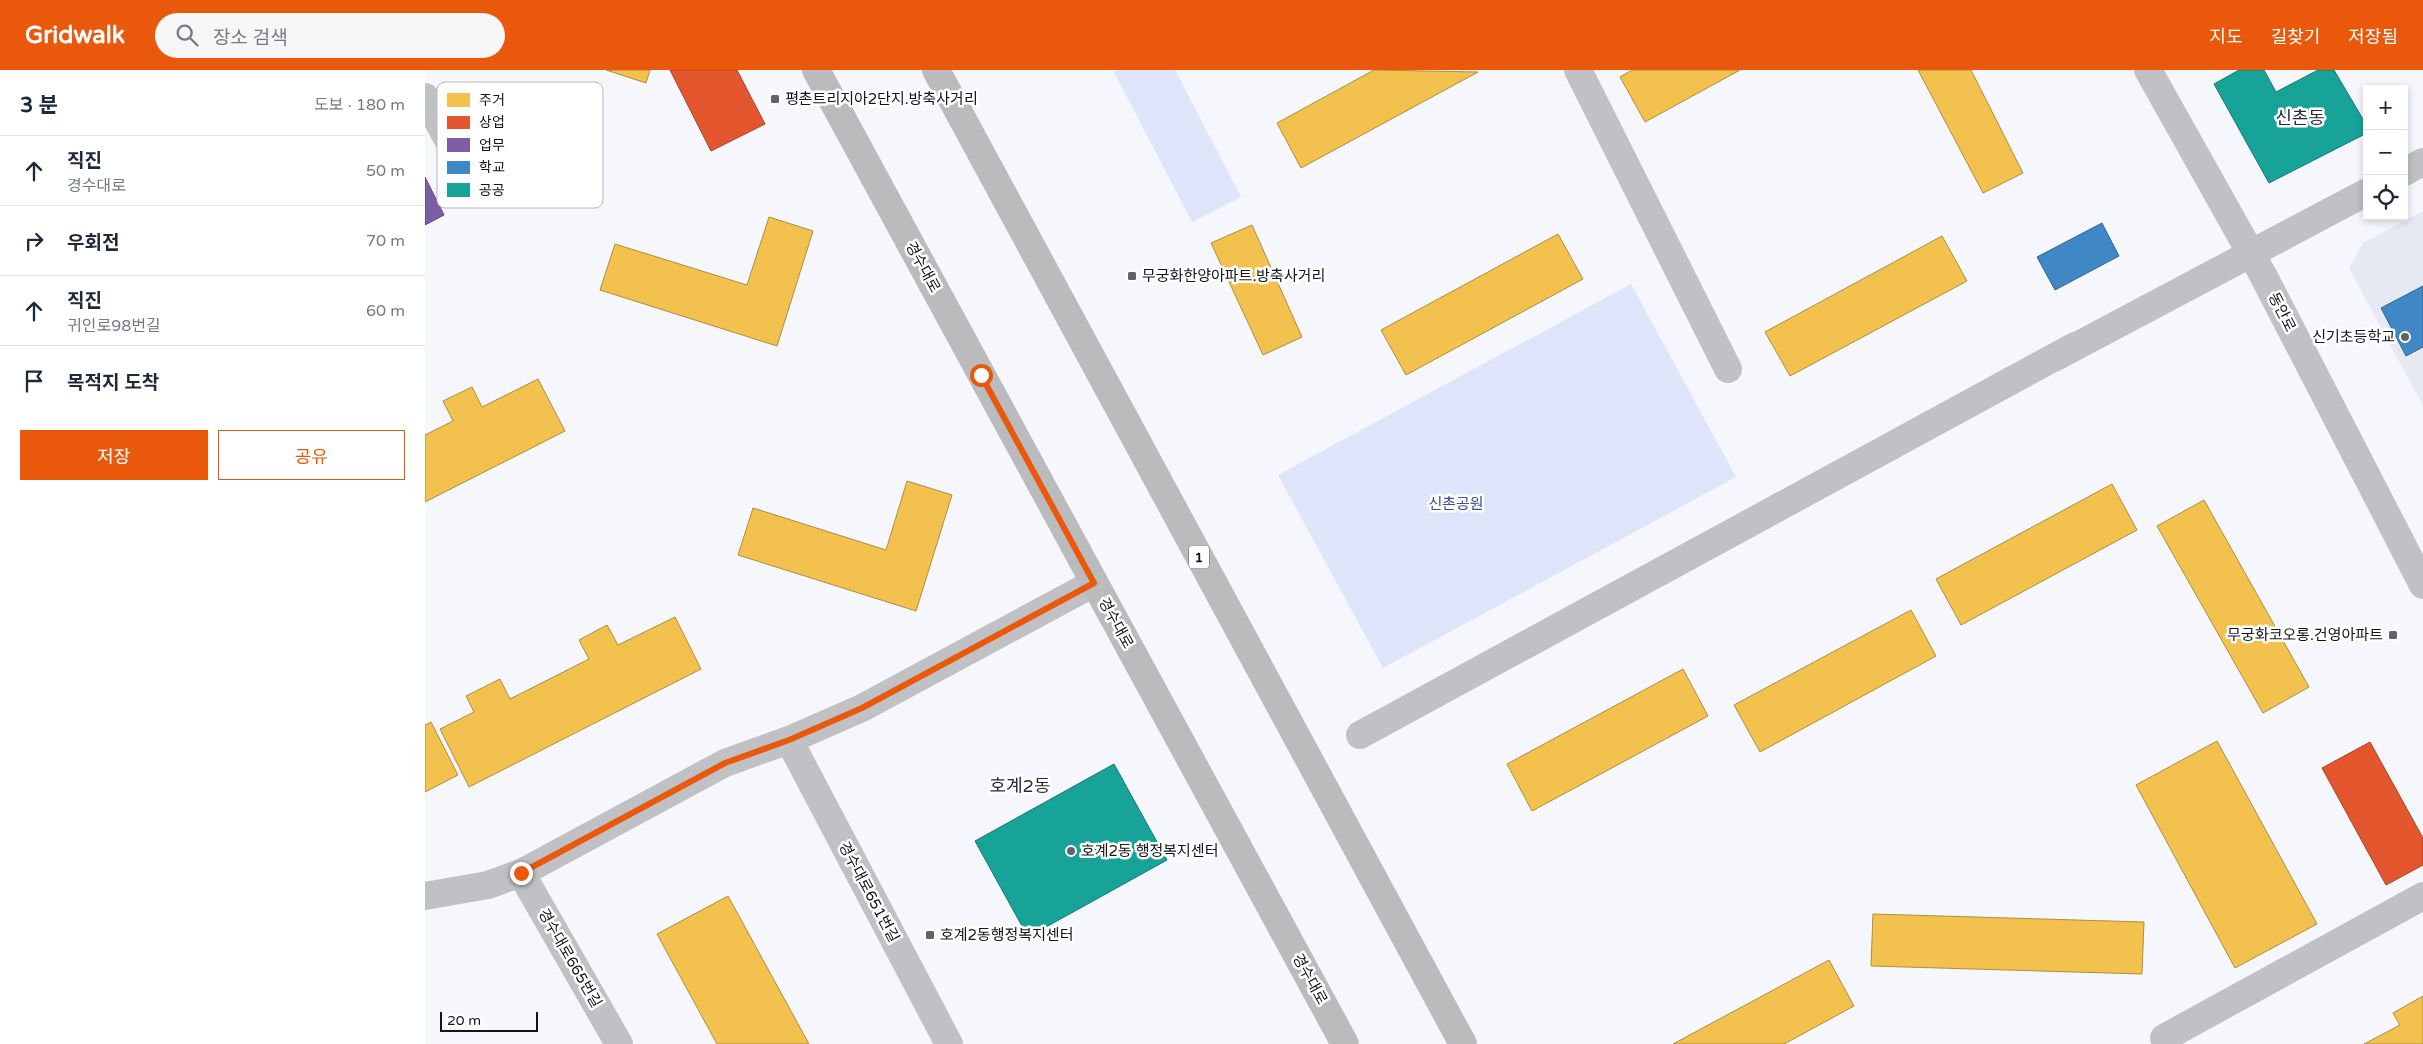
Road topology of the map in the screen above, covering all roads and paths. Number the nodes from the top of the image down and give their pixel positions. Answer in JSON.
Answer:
{"nodes":[{"id":1,"x":816,"y":70,"type":"edge"},
{"id":2,"x":936,"y":70,"type":"edge"},
{"id":3,"x":1578,"y":70,"type":"edge"},
{"id":4,"x":2149,"y":70,"type":"edge"},
{"id":5,"x":425,"y":97,"type":"edge"},
{"id":6,"x":437,"y":119,"type":"edge"},
{"id":7,"x":2423,"y":162,"type":"edge"},
{"id":8,"x":2408,"y":170,"type":"edge"},
{"id":9,"x":2363,"y":194,"type":"edge"},
{"id":10,"x":2363,"y":194,"type":"edge"},
{"id":11,"x":2293,"y":236,"type":"dead end"},
{"id":12,"x":2194,"y":282,"type":"dead end"},
{"id":13,"x":2054,"y":358,"type":"junction"},
{"id":14,"x":1728,"y":369,"type":"dead end"},
{"id":15,"x":1094,"y":583,"type":"junction"},
{"id":16,"x":2423,"y":585,"type":"edge"},
{"id":17,"x":1360,"y":735,"type":"dead end"},
{"id":18,"x":789,"y":740,"type":"junction"},
{"id":19,"x":521,"y":873,"type":"junction"},
{"id":20,"x":425,"y":896,"type":"edge"},
{"id":21,"x":2423,"y":896,"type":"edge"},
{"id":22,"x":619,"y":1044,"type":"edge"},
{"id":23,"x":949,"y":1044,"type":"edge"},
{"id":24,"x":1345,"y":1044,"type":"edge"},
{"id":25,"x":1463,"y":1044,"type":"edge"},
{"id":26,"x":2167,"y":1044,"type":"edge"}],
"edges":[{"from":1,"to":15,"type":"main road","name":"경수대로"},
{"from":2,"to":25,"type":"main road","number":"1"},
{"from":3,"to":14,"type":"street"},
{"from":4,"to":16,"type":"street","name":"동안로"},
{"from":5,"to":6,"type":"street"},
{"from":7,"to":8,"type":"street"},
{"from":9,"to":11,"type":"street"},
{"from":10,"to":13,"type":"street","bridge":true},
{"from":12,"to":13,"type":"street"},
{"from":13,"to":17,"type":"street"},
{"from":15,"to":18,"type":"street"},
{"from":15,"to":24,"type":"main road","name":"경수대로"},
{"from":18,"to":19,"type":"street"},
{"from":18,"to":23,"type":"street","name":"경수대로651번길"},
{"from":19,"to":20,"type":"street"},
{"from":19,"to":22,"type":"street","name":"경수대로665번길"},
{"from":21,"to":26,"type":"street"}]}
